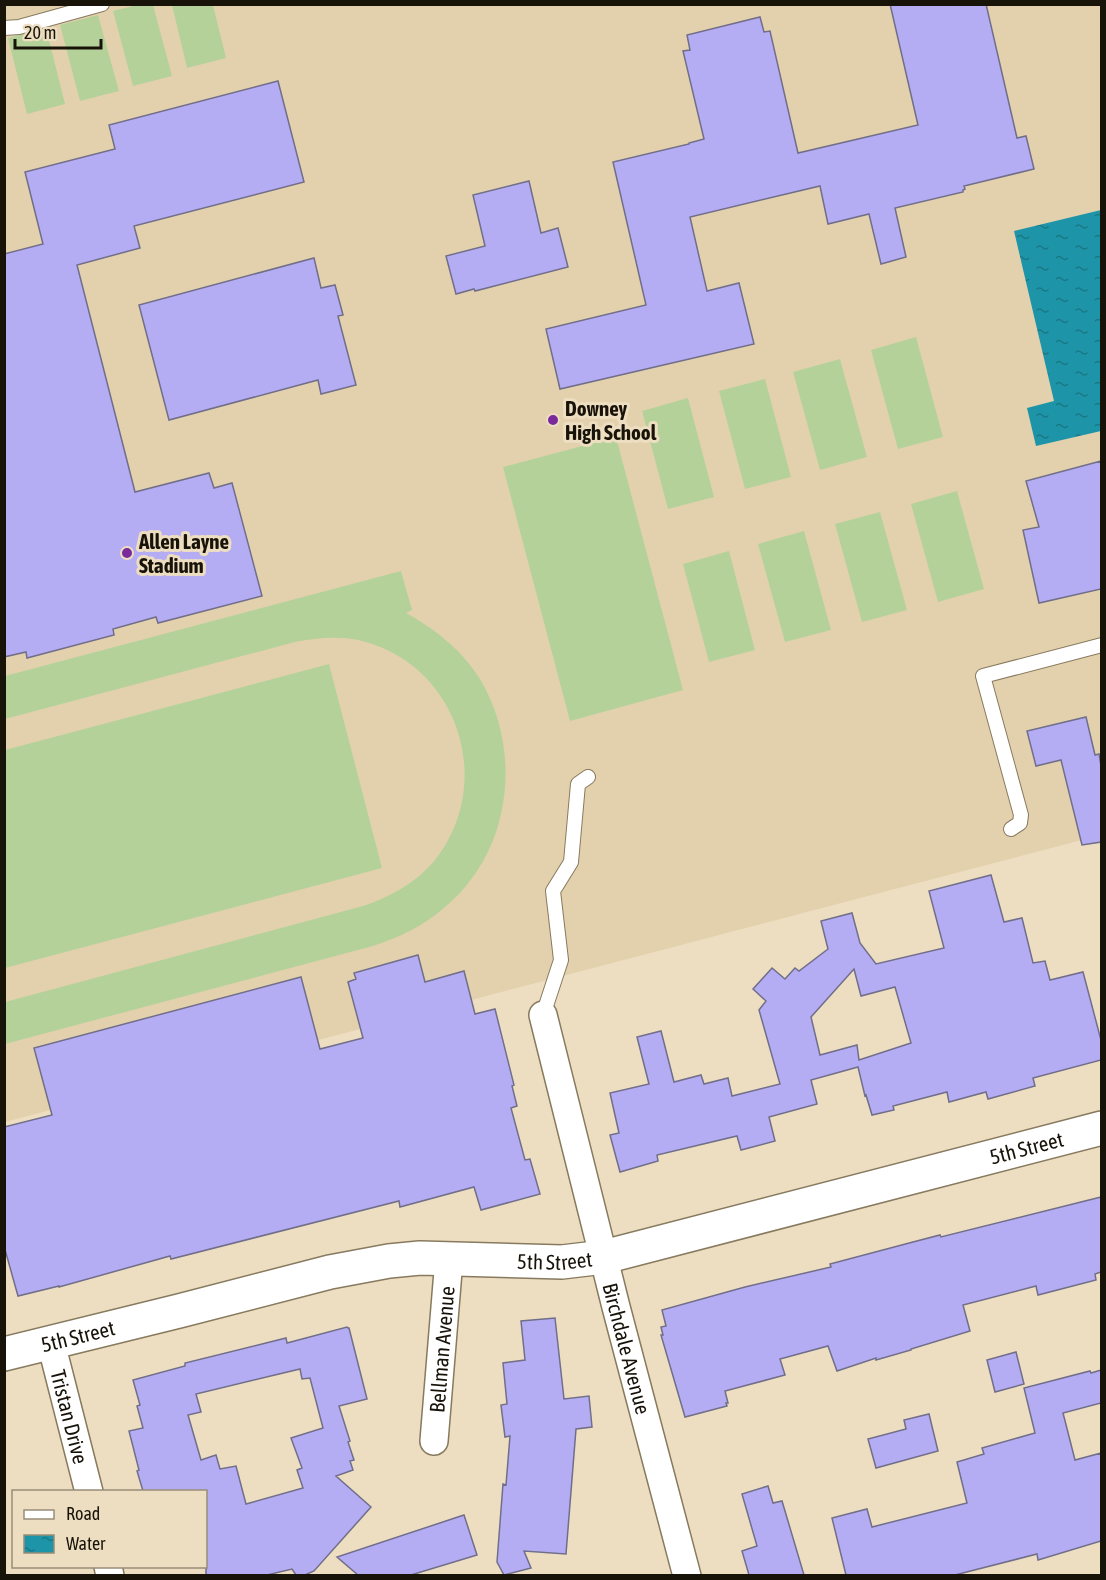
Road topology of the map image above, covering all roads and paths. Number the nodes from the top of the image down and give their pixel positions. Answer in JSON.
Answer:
{"nodes":[{"id":1,"x":102,"y":4,"type":"edge"},
{"id":2,"x":4,"y":28,"type":"edge"},
{"id":3,"x":1101,"y":645,"type":"edge"},
{"id":4,"x":588,"y":777,"type":"dead end"},
{"id":5,"x":1011,"y":829,"type":"dead end"},
{"id":6,"x":543,"y":1015,"type":"joint"},
{"id":7,"x":1101,"y":1128,"type":"edge"},
{"id":8,"x":603,"y":1257,"type":"junction"},
{"id":9,"x":449,"y":1259,"type":"junction"},
{"id":10,"x":51,"y":1343,"type":"junction"},
{"id":11,"x":4,"y":1354,"type":"edge"},
{"id":12,"x":434,"y":1441,"type":"dead end"},
{"id":13,"x":89,"y":1490,"type":"edge"},
{"id":14,"x":687,"y":1575,"type":"edge"}],
"edges":[{"from":1,"to":2,"type":"lane"},
{"from":3,"to":5,"type":"lane"},
{"from":4,"to":6,"type":"lane"},
{"from":6,"to":8,"type":"street","name":"Birchdale Avenue"},
{"from":7,"to":8,"type":"street","name":"5th Street"},
{"from":8,"to":9,"type":"street","name":"5th Street"},
{"from":8,"to":14,"type":"street","name":"Birchdale Avenue"},
{"from":9,"to":10,"type":"street","name":"5th Street"},
{"from":9,"to":12,"type":"street","name":"Bellman Avenue"},
{"from":10,"to":11,"type":"street","name":"5th Street"},
{"from":10,"to":13,"type":"street","name":"Tristan Drive"}]}
